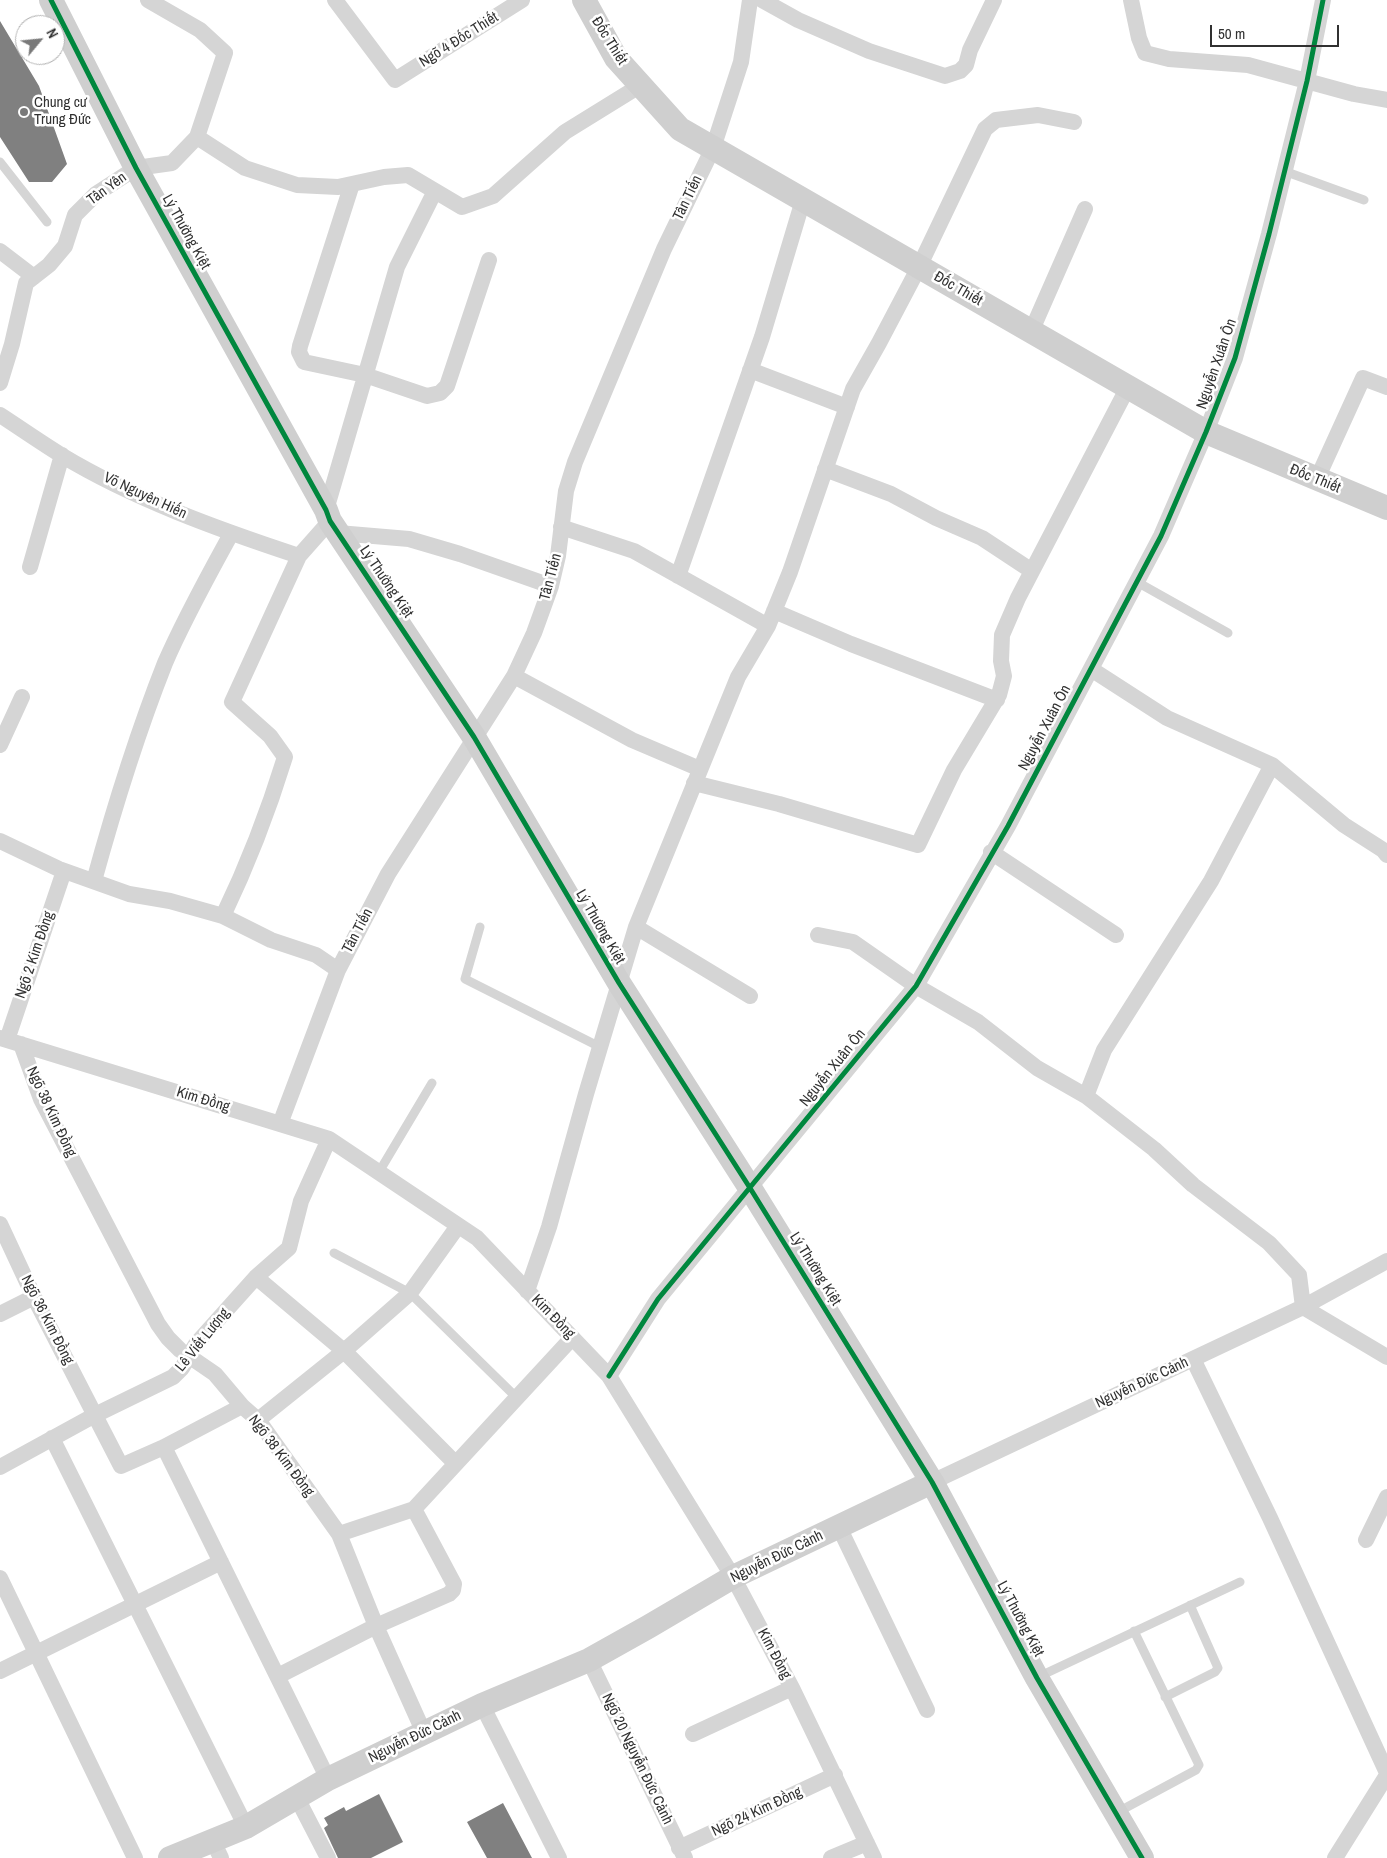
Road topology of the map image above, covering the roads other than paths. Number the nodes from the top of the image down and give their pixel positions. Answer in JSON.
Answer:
{"nodes":[{"id":1,"x":51,"y":0,"type":"edge"},
{"id":2,"x":148,"y":0,"type":"edge"},
{"id":3,"x":335,"y":0,"type":"edge"},
{"id":4,"x":522,"y":0,"type":"edge"},
{"id":5,"x":584,"y":0,"type":"edge"},
{"id":6,"x":750,"y":0,"type":"edge"},
{"id":7,"x":762,"y":0,"type":"edge"},
{"id":8,"x":994,"y":0,"type":"edge"},
{"id":9,"x":1131,"y":0,"type":"edge"},
{"id":10,"x":1323,"y":0,"type":"edge"},
{"id":11,"x":1307,"y":81,"type":"junction"},
{"id":12,"x":640,"y":85,"type":"junction"},
{"id":13,"x":1387,"y":100,"type":"edge"},
{"id":14,"x":1074,"y":122,"type":"dead end"},
{"id":15,"x":197,"y":137,"type":"junction"},
{"id":16,"x":712,"y":148,"type":"junction"},
{"id":17,"x":0,"y":162,"type":"edge"},
{"id":18,"x":136,"y":168,"type":"junction"},
{"id":19,"x":1284,"y":171,"type":"junction"},
{"id":20,"x":352,"y":184,"type":"junction"},
{"id":21,"x":435,"y":191,"type":"junction"},
{"id":22,"x":804,"y":200,"type":"junction"},
{"id":23,"x":1364,"y":200,"type":"dead end"},
{"id":24,"x":1086,"y":209,"type":"dead end"},
{"id":25,"x":47,"y":222,"type":"dead end"},
{"id":26,"x":0,"y":252,"type":"edge"},
{"id":27,"x":489,"y":260,"type":"dead end"},
{"id":28,"x":919,"y":267,"type":"junction"},
{"id":29,"x":34,"y":277,"type":"junction"},
{"id":30,"x":1032,"y":332,"type":"junction"},
{"id":31,"x":750,"y":370,"type":"junction"},
{"id":32,"x":365,"y":375,"type":"junction"},
{"id":33,"x":0,"y":383,"type":"edge"},
{"id":34,"x":1128,"y":387,"type":"junction"},
{"id":35,"x":1387,"y":387,"type":"edge"},
{"id":36,"x":846,"y":407,"type":"junction"},
{"id":37,"x":0,"y":415,"type":"edge"},
{"id":38,"x":1206,"y":432,"type":"junction"},
{"id":39,"x":62,"y":456,"type":"junction"},
{"id":40,"x":825,"y":469,"type":"junction"},
{"id":41,"x":1317,"y":479,"type":"junction"},
{"id":42,"x":1387,"y":508,"type":"edge"},
{"id":43,"x":331,"y":521,"type":"junction"},
{"id":44,"x":561,"y":527,"type":"junction"},
{"id":45,"x":231,"y":534,"type":"junction"},
{"id":46,"x":299,"y":556,"type":"junction"},
{"id":47,"x":30,"y":567,"type":"dead end"},
{"id":48,"x":1032,"y":571,"type":"junction"},
{"id":49,"x":678,"y":576,"type":"junction"},
{"id":50,"x":1137,"y":582,"type":"junction"},
{"id":51,"x":551,"y":586,"type":"junction"},
{"id":52,"x":774,"y":611,"type":"junction"},
{"id":53,"x":768,"y":626,"type":"junction"},
{"id":54,"x":1228,"y":633,"type":"dead end"},
{"id":55,"x":1090,"y":669,"type":"junction"},
{"id":56,"x":514,"y":676,"type":"junction"},
{"id":57,"x":22,"y":696,"type":"dead end"},
{"id":58,"x":997,"y":700,"type":"junction"},
{"id":59,"x":474,"y":737,"type":"junction"},
{"id":60,"x":0,"y":745,"type":"edge"},
{"id":61,"x":1272,"y":765,"type":"junction"},
{"id":62,"x":697,"y":776,"type":"junction"},
{"id":63,"x":0,"y":841,"type":"edge"},
{"id":64,"x":1386,"y":850,"type":"edge"},
{"id":65,"x":991,"y":852,"type":"junction"},
{"id":66,"x":64,"y":870,"type":"junction"},
{"id":67,"x":94,"y":881,"type":"junction"},
{"id":68,"x":223,"y":916,"type":"junction"},
{"id":69,"x":480,"y":926,"type":"dead end"},
{"id":70,"x":636,"y":927,"type":"junction"},
{"id":71,"x":818,"y":935,"type":"dead end"},
{"id":72,"x":1116,"y":935,"type":"dead end"},
{"id":73,"x":338,"y":970,"type":"junction"},
{"id":74,"x":619,"y":984,"type":"junction"},
{"id":75,"x":916,"y":986,"type":"junction"},
{"id":76,"x":750,"y":996,"type":"dead end"},
{"id":77,"x":9,"y":1040,"type":"edge"},
{"id":78,"x":600,"y":1047,"type":"junction"},
{"id":79,"x":432,"y":1083,"type":"dead end"},
{"id":80,"x":1086,"y":1096,"type":"junction"},
{"id":81,"x":280,"y":1124,"type":"junction"},
{"id":82,"x":329,"y":1139,"type":"junction"},
{"id":83,"x":379,"y":1172,"type":"junction"},
{"id":84,"x":750,"y":1188,"type":"junction"},
{"id":85,"x":0,"y":1224,"type":"edge"},
{"id":86,"x":458,"y":1226,"type":"junction"},
{"id":87,"x":334,"y":1253,"type":"dead end"},
{"id":88,"x":1387,"y":1262,"type":"edge"},
{"id":89,"x":256,"y":1277,"type":"junction"},
{"id":90,"x":527,"y":1291,"type":"junction"},
{"id":91,"x":410,"y":1293,"type":"junction"},
{"id":92,"x":34,"y":1297,"type":"junction"},
{"id":93,"x":1303,"y":1307,"type":"junction"},
{"id":94,"x":0,"y":1314,"type":"edge"},
{"id":95,"x":572,"y":1338,"type":"junction"},
{"id":96,"x":344,"y":1351,"type":"junction"},
{"id":97,"x":1387,"y":1357,"type":"edge"},
{"id":98,"x":189,"y":1358,"type":"junction"},
{"id":99,"x":1193,"y":1359,"type":"junction"},
{"id":100,"x":609,"y":1376,"type":"junction"},
{"id":101,"x":516,"y":1397,"type":"junction"},
{"id":102,"x":242,"y":1406,"type":"junction"},
{"id":103,"x":95,"y":1415,"type":"junction"},
{"id":104,"x":258,"y":1420,"type":"junction"},
{"id":105,"x":52,"y":1438,"type":"junction"},
{"id":106,"x":164,"y":1447,"type":"junction"},
{"id":107,"x":455,"y":1463,"type":"junction"},
{"id":108,"x":0,"y":1466,"type":"edge"},
{"id":109,"x":932,"y":1482,"type":"junction"},
{"id":110,"x":1387,"y":1497,"type":"edge"},
{"id":111,"x":414,"y":1509,"type":"junction"},
{"id":112,"x":839,"y":1527,"type":"junction"},
{"id":113,"x":339,"y":1534,"type":"junction"},
{"id":114,"x":1366,"y":1540,"type":"dead end"},
{"id":115,"x":221,"y":1562,"type":"junction"},
{"id":116,"x":733,"y":1577,"type":"junction"},
{"id":117,"x":0,"y":1578,"type":"edge"},
{"id":118,"x":1240,"y":1582,"type":"dead end"},
{"id":119,"x":135,"y":1604,"type":"junction"},
{"id":120,"x":1190,"y":1605,"type":"junction"},
{"id":121,"x":376,"y":1626,"type":"junction"},
{"id":122,"x":1134,"y":1631,"type":"junction"},
{"id":123,"x":36,"y":1653,"type":"junction"},
{"id":124,"x":589,"y":1660,"type":"junction"},
{"id":125,"x":0,"y":1670,"type":"edge"},
{"id":126,"x":278,"y":1676,"type":"junction"},
{"id":127,"x":1037,"y":1678,"type":"junction"},
{"id":128,"x":792,"y":1688,"type":"junction"},
{"id":129,"x":1166,"y":1697,"type":"junction"},
{"id":130,"x":482,"y":1705,"type":"junction"},
{"id":131,"x":927,"y":1710,"type":"dead end"},
{"id":132,"x":424,"y":1733,"type":"junction"},
{"id":133,"x":693,"y":1734,"type":"dead end"},
{"id":134,"x":1387,"y":1774,"type":"edge"},
{"id":135,"x":835,"y":1775,"type":"junction"},
{"id":136,"x":328,"y":1778,"type":"junction"},
{"id":137,"x":297,"y":1798,"type":"junction"},
{"id":138,"x":1116,"y":1813,"type":"junction"},
{"id":139,"x":246,"y":1827,"type":"junction"},
{"id":140,"x":867,"y":1843,"type":"junction"},
{"id":141,"x":217,"y":1850,"type":"edge"},
{"id":142,"x":682,"y":1853,"type":"edge"},
{"id":143,"x":135,"y":1858,"type":"edge"},
{"id":144,"x":170,"y":1858,"type":"edge"},
{"id":145,"x":328,"y":1858,"type":"edge"},
{"id":146,"x":558,"y":1858,"type":"edge"},
{"id":147,"x":831,"y":1858,"type":"edge"},
{"id":148,"x":874,"y":1858,"type":"edge"},
{"id":149,"x":1142,"y":1858,"type":"edge"},
{"id":150,"x":1335,"y":1858,"type":"edge"}],
"edges":[{"from":1,"to":18,"type":"street","name":"Lý Thường Kiệt"},
{"from":2,"to":15,"type":"street","name":"Tân Yên"},
{"from":3,"to":4,"type":"street","name":"Ngõ 4 Đốc Thiết"},
{"from":5,"to":12,"type":"street","name":"Đốc Thiết"},
{"from":6,"to":16,"type":"street","name":"Tân Tiến"},
{"from":7,"to":8,"type":"street"},
{"from":9,"to":11,"type":"street"},
{"from":10,"to":11,"type":"street","name":"Nguyễn Xuân Ôn"},
{"from":11,"to":13,"type":"street"},
{"from":11,"to":19,"type":"street","name":"Nguyễn Xuân Ôn"},
{"from":12,"to":16,"type":"street","name":"Đốc Thiết"},
{"from":12,"to":21,"type":"street"},
{"from":14,"to":28,"type":"street"},
{"from":15,"to":18,"type":"street","name":"Tân Yên"},
{"from":15,"to":20,"type":"street"},
{"from":16,"to":22,"type":"street","name":"Đốc Thiết"},
{"from":16,"to":44,"type":"street","name":"Tân Tiến"},
{"from":17,"to":25,"type":"lane"},
{"from":18,"to":29,"type":"street","name":"Tân Yên"},
{"from":18,"to":43,"type":"street","name":"Lý Thường Kiệt"},
{"from":19,"to":23,"type":"lane"},
{"from":19,"to":38,"type":"street","name":"Nguyễn Xuân Ôn"},
{"from":20,"to":21,"type":"street"},
{"from":20,"to":32,"type":"street"},
{"from":21,"to":32,"type":"street"},
{"from":22,"to":28,"type":"street","name":"Đốc Thiết"},
{"from":22,"to":31,"type":"street"},
{"from":24,"to":30,"type":"street"},
{"from":26,"to":29,"type":"street"},
{"from":27,"to":32,"type":"street"},
{"from":28,"to":30,"type":"street","name":"Đốc Thiết"},
{"from":28,"to":36,"type":"street"},
{"from":29,"to":33,"type":"street","name":"Tân Yên"},
{"from":30,"to":34,"type":"street","name":"Đốc Thiết"},
{"from":31,"to":36,"type":"street"},
{"from":31,"to":49,"type":"street"},
{"from":32,"to":43,"type":"street"},
{"from":34,"to":38,"type":"street","name":"Đốc Thiết"},
{"from":34,"to":48,"type":"street"},
{"from":35,"to":41,"type":"street"},
{"from":36,"to":40,"type":"street"},
{"from":37,"to":39,"type":"street","name":"Võ Nguyên Hiến"},
{"from":38,"to":41,"type":"street","name":"Đốc Thiết"},
{"from":38,"to":50,"type":"street","name":"Nguyễn Xuân Ôn"},
{"from":39,"to":45,"type":"street","name":"Võ Nguyên Hiến"},
{"from":39,"to":47,"type":"street"},
{"from":40,"to":48,"type":"street"},
{"from":40,"to":52,"type":"street"},
{"from":41,"to":42,"type":"street","name":"Đốc Thiết"},
{"from":43,"to":46,"type":"street"},
{"from":43,"to":51,"type":"street"},
{"from":43,"to":59,"type":"street","name":"Lý Thường Kiệt"},
{"from":44,"to":49,"type":"street"},
{"from":44,"to":51,"type":"street","name":"Tân Tiến"},
{"from":45,"to":46,"type":"street","name":"Võ Nguyên Hiến"},
{"from":45,"to":67,"type":"street"},
{"from":46,"to":68,"type":"street"},
{"from":48,"to":58,"type":"street"},
{"from":49,"to":53,"type":"street"},
{"from":50,"to":54,"type":"lane"},
{"from":50,"to":55,"type":"street","name":"Nguyễn Xuân Ôn"},
{"from":51,"to":56,"type":"street","name":"Tân Tiến"},
{"from":52,"to":53,"type":"street"},
{"from":52,"to":58,"type":"street"},
{"from":53,"to":62,"type":"street"},
{"from":55,"to":61,"type":"street"},
{"from":55,"to":65,"type":"street","name":"Nguyễn Xuân Ôn"},
{"from":56,"to":59,"type":"street","name":"Tân Tiến"},
{"from":56,"to":62,"type":"street"},
{"from":57,"to":60,"type":"street"},
{"from":58,"to":62,"type":"street"},
{"from":59,"to":73,"type":"street","name":"Tân Tiến"},
{"from":59,"to":74,"type":"street","name":"Lý Thường Kiệt"},
{"from":61,"to":64,"type":"street"},
{"from":61,"to":80,"type":"street"},
{"from":62,"to":70,"type":"street"},
{"from":63,"to":66,"type":"street"},
{"from":65,"to":72,"type":"street"},
{"from":65,"to":75,"type":"street","name":"Nguyễn Xuân Ôn"},
{"from":66,"to":67,"type":"street"},
{"from":66,"to":77,"type":"street","name":"Ngõ 2 Kim Đồng"},
{"from":67,"to":68,"type":"street"},
{"from":68,"to":73,"type":"street"},
{"from":69,"to":78,"type":"lane"},
{"from":70,"to":74,"type":"street"},
{"from":70,"to":76,"type":"street"},
{"from":71,"to":75,"type":"street"},
{"from":73,"to":81,"type":"street","name":"Tân Tiến"},
{"from":74,"to":78,"type":"street"},
{"from":74,"to":84,"type":"street","name":"Lý Thường Kiệt"},
{"from":75,"to":80,"type":"street"},
{"from":75,"to":84,"type":"street","name":"Nguyễn Xuân Ôn"},
{"from":77,"to":81,"type":"street","name":"Kim Đồng"},
{"from":77,"to":98,"type":"street","name":"Ngõ 38 Kim Đồng"},
{"from":78,"to":90,"type":"street"},
{"from":79,"to":83,"type":"lane"},
{"from":80,"to":93,"type":"street"},
{"from":81,"to":82,"type":"street","name":"Kim Đồng"},
{"from":82,"to":83,"type":"street","name":"Kim Đồng"},
{"from":82,"to":89,"type":"street","name":"Lê Viết Lượng"},
{"from":83,"to":86,"type":"street","name":"Kim Đồng"},
{"from":84,"to":100,"type":"street","name":"Nguyễn Xuân Ôn"},
{"from":84,"to":109,"type":"street","name":"Lý Thường Kiệt"},
{"from":85,"to":92,"type":"street","name":"Ngõ 36 Kim Đồng"},
{"from":86,"to":90,"type":"street","name":"Kim Đồng"},
{"from":86,"to":91,"type":"street"},
{"from":87,"to":91,"type":"lane"},
{"from":88,"to":93,"type":"street","name":"Nguyễn Đức Cảnh"},
{"from":89,"to":96,"type":"street"},
{"from":89,"to":98,"type":"street","name":"Lê Viết Lượng"},
{"from":90,"to":95,"type":"street","name":"Kim Đồng"},
{"from":91,"to":96,"type":"street"},
{"from":91,"to":101,"type":"lane"},
{"from":92,"to":94,"type":"street"},
{"from":92,"to":103,"type":"street","name":"Ngõ 36 Kim Đồng"},
{"from":93,"to":97,"type":"street"},
{"from":93,"to":99,"type":"street","name":"Nguyễn Đức Cảnh"},
{"from":95,"to":100,"type":"street","name":"Kim Đồng"},
{"from":95,"to":101,"type":"street"},
{"from":96,"to":104,"type":"street"},
{"from":96,"to":107,"type":"street"},
{"from":98,"to":102,"type":"street","name":"Ngõ 38 Kim Đồng"},
{"from":98,"to":103,"type":"street","name":"Lê Viết Lượng"},
{"from":99,"to":109,"type":"street","name":"Nguyễn Đức Cảnh"},
{"from":99,"to":134,"type":"street"},
{"from":100,"to":116,"type":"street","name":"Kim Đồng"},
{"from":101,"to":107,"type":"street"},
{"from":102,"to":104,"type":"street","name":"Ngõ 38 Kim Đồng"},
{"from":102,"to":106,"type":"street"},
{"from":103,"to":105,"type":"street","name":"Lê Viết Lượng"},
{"from":103,"to":106,"type":"street","name":"Ngõ 36 Kim Đồng"},
{"from":104,"to":113,"type":"street","name":"Ngõ 38 Kim Đồng"},
{"from":105,"to":108,"type":"street","name":"Lê Viết Lượng"},
{"from":105,"to":119,"type":"street"},
{"from":106,"to":115,"type":"street"},
{"from":107,"to":111,"type":"street"},
{"from":109,"to":112,"type":"street","name":"Nguyễn Đức Cảnh"},
{"from":109,"to":127,"type":"street","name":"Lý Thường Kiệt"},
{"from":110,"to":114,"type":"street"},
{"from":111,"to":113,"type":"street"},
{"from":111,"to":121,"type":"street"},
{"from":112,"to":116,"type":"street","name":"Nguyễn Đức Cảnh"},
{"from":112,"to":131,"type":"street"},
{"from":113,"to":121,"type":"street","name":"Ngõ 38 Kim Đồng"},
{"from":115,"to":119,"type":"street"},
{"from":115,"to":126,"type":"street"},
{"from":116,"to":124,"type":"street","name":"Nguyễn Đức Cảnh"},
{"from":116,"to":128,"type":"street","name":"Kim Đồng"},
{"from":117,"to":123,"type":"street"},
{"from":118,"to":120,"type":"lane"},
{"from":119,"to":123,"type":"street"},
{"from":119,"to":139,"type":"street"},
{"from":120,"to":122,"type":"lane"},
{"from":120,"to":129,"type":"lane"},
{"from":121,"to":126,"type":"street"},
{"from":121,"to":132,"type":"street","name":"Ngõ 38 Kim Đồng"},
{"from":122,"to":127,"type":"lane"},
{"from":122,"to":129,"type":"lane"},
{"from":123,"to":125,"type":"street"},
{"from":123,"to":143,"type":"street"},
{"from":124,"to":130,"type":"street","name":"Nguyễn Đức Cảnh"},
{"from":124,"to":142,"type":"street","name":"Ngõ 20 Nguyễn Đức Cảnh"},
{"from":126,"to":136,"type":"street"},
{"from":127,"to":138,"type":"street","name":"Lý Thường Kiệt"},
{"from":128,"to":133,"type":"street"},
{"from":128,"to":135,"type":"street","name":"Kim Đồng"},
{"from":129,"to":138,"type":"lane"},
{"from":130,"to":132,"type":"street","name":"Nguyễn Đức Cảnh"},
{"from":130,"to":146,"type":"street"},
{"from":132,"to":136,"type":"street","name":"Nguyễn Đức Cảnh"},
{"from":134,"to":150,"type":"street"},
{"from":135,"to":140,"type":"street","name":"Kim Đồng"},
{"from":135,"to":142,"type":"street","name":"Ngõ 24 Kim Đồng"},
{"from":136,"to":137,"type":"street","name":"Nguyễn Đức Cảnh"},
{"from":137,"to":139,"type":"street","name":"Nguyễn Đức Cảnh"},
{"from":137,"to":145,"type":"street"},
{"from":138,"to":149,"type":"street","name":"Lý Thường Kiệt"},
{"from":139,"to":141,"type":"street","name":"Nguyễn Đức Cảnh"},
{"from":140,"to":147,"type":"street"},
{"from":140,"to":148,"type":"street","name":"Kim Đồng"},
{"from":141,"to":144,"type":"street","name":"Nguyễn Đức Cảnh"}]}
